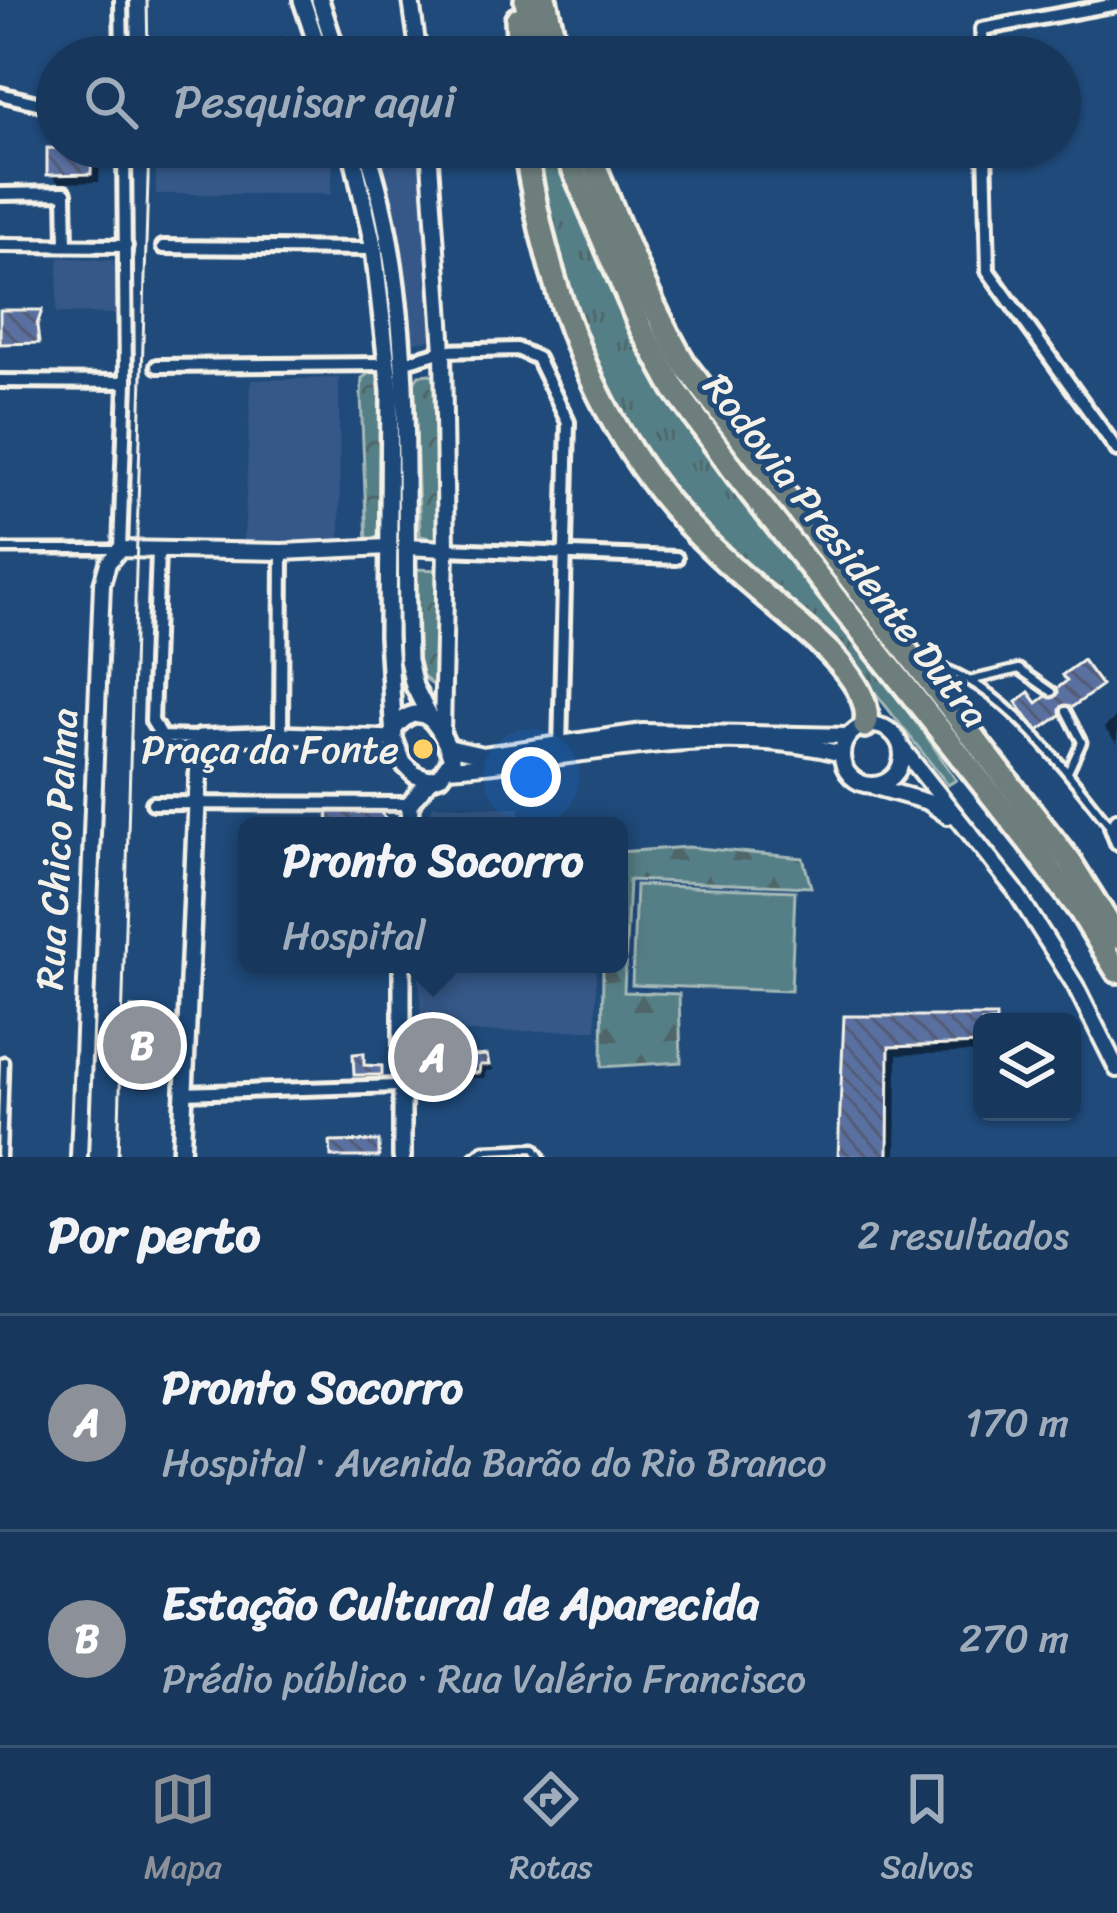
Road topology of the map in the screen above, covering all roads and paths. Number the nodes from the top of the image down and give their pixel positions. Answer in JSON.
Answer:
{"nodes":[{"id":1,"x":121,"y":0,"type":"edge"},
{"id":2,"x":302,"y":0,"type":"edge"},
{"id":3,"x":320,"y":0,"type":"edge"},
{"id":4,"x":411,"y":0,"type":"edge"},
{"id":5,"x":515,"y":0,"type":"edge"},
{"id":6,"x":526,"y":0,"type":"edge"},
{"id":7,"x":545,"y":0,"type":"edge"},
{"id":8,"x":1117,"y":4,"type":"edge"},
{"id":9,"x":122,"y":36,"type":"edge"},
{"id":10,"x":314,"y":36,"type":"edge"},
{"id":11,"x":331,"y":36,"type":"edge"},
{"id":12,"x":415,"y":36,"type":"edge"},
{"id":13,"x":518,"y":36,"type":"edge"},
{"id":14,"x":533,"y":36,"type":"edge"},
{"id":15,"x":553,"y":36,"type":"edge"},
{"id":16,"x":982,"y":36,"type":"edge"},
{"id":17,"x":0,"y":94,"type":"edge"},
{"id":18,"x":36,"y":103,"type":"edge"},
{"id":19,"x":124,"y":168,"type":"edge"},
{"id":20,"x":356,"y":168,"type":"edge"},
{"id":21,"x":371,"y":168,"type":"edge"},
{"id":22,"x":430,"y":168,"type":"edge"},
{"id":23,"x":528,"y":168,"type":"edge"},
{"id":24,"x":573,"y":168,"type":"edge"},
{"id":25,"x":595,"y":168,"type":"edge"},
{"id":26,"x":986,"y":168,"type":"edge"},
{"id":27,"x":0,"y":194,"type":"edge"},
{"id":28,"x":0,"y":245,"type":"edge"},
{"id":29,"x":66,"y":245,"type":"junction"},
{"id":30,"x":126,"y":246,"type":"junction"},
{"id":31,"x":163,"y":247,"type":"dead end"},
{"id":32,"x":374,"y":249,"type":"junction"},
{"id":33,"x":443,"y":352,"type":"junction"},
{"id":34,"x":395,"y":364,"type":"junction"},
{"id":35,"x":157,"y":366,"type":"dead end"},
{"id":36,"x":0,"y":381,"type":"edge"},
{"id":37,"x":126,"y":382,"type":"junction"},
{"id":38,"x":1117,"y":450,"type":"edge"},
{"id":39,"x":396,"y":547,"type":"junction"},
{"id":40,"x":0,"y":549,"type":"edge"},
{"id":41,"x":120,"y":549,"type":"junction"},
{"id":42,"x":446,"y":549,"type":"junction"},
{"id":43,"x":158,"y":551,"type":"junction"},
{"id":44,"x":282,"y":552,"type":"junction"},
{"id":45,"x":562,"y":552,"type":"junction"},
{"id":46,"x":676,"y":557,"type":"dead end"},
{"id":47,"x":913,"y":661,"type":"junction"},
{"id":48,"x":969,"y":681,"type":"junction"},
{"id":49,"x":1052,"y":692,"type":"dead end"},
{"id":50,"x":1066,"y":711,"type":"dead end"},
{"id":51,"x":430,"y":718,"type":"junction"},
{"id":52,"x":857,"y":731,"type":"junction"},
{"id":53,"x":394,"y":734,"type":"junction"},
{"id":54,"x":280,"y":735,"type":"junction"},
{"id":55,"x":737,"y":737,"type":"junction"},
{"id":56,"x":200,"y":738,"type":"junction"},
{"id":57,"x":445,"y":740,"type":"junction"},
{"id":58,"x":902,"y":748,"type":"junction"},
{"id":59,"x":560,"y":751,"type":"junction"},
{"id":60,"x":842,"y":754,"type":"junction"},
{"id":61,"x":447,"y":768,"type":"junction"},
{"id":62,"x":1067,"y":773,"type":"junction"},
{"id":63,"x":429,"y":780,"type":"junction"},
{"id":64,"x":870,"y":786,"type":"junction"},
{"id":65,"x":198,"y":802,"type":"junction"},
{"id":66,"x":153,"y":803,"type":"dead end"},
{"id":67,"x":410,"y":804,"type":"junction"},
{"id":68,"x":409,"y":817,"type":"edge"},
{"id":69,"x":958,"y":822,"type":"junction"},
{"id":70,"x":1114,"y":823,"type":"edge"},
{"id":71,"x":1117,"y":843,"type":"edge"},
{"id":72,"x":1117,"y":937,"type":"edge"},
{"id":73,"x":1117,"y":971,"type":"edge"},
{"id":74,"x":402,"y":973,"type":"edge"},
{"id":75,"x":4,"y":1060,"type":"dead end"},
{"id":76,"x":1117,"y":1069,"type":"edge"},
{"id":77,"x":400,"y":1087,"type":"junction"},
{"id":78,"x":182,"y":1093,"type":"junction"},
{"id":79,"x":2,"y":1157,"type":"edge"},
{"id":80,"x":79,"y":1157,"type":"edge"},
{"id":81,"x":182,"y":1157,"type":"edge"},
{"id":82,"x":402,"y":1157,"type":"edge"},
{"id":83,"x":473,"y":1157,"type":"edge"},
{"id":84,"x":540,"y":1157,"type":"edge"}],
"edges":[{"from":1,"to":9,"type":"street"},
{"from":2,"to":10,"type":"main road"},
{"from":3,"to":11,"type":"main road"},
{"from":4,"to":12,"type":"street"},
{"from":5,"to":13,"type":"highway"},
{"from":6,"to":14,"type":"highway"},
{"from":7,"to":15,"type":"highway"},
{"from":8,"to":16,"type":"street"},
{"from":17,"to":18,"type":"street"},
{"from":19,"to":30,"type":"street"},
{"from":20,"to":32,"type":"main road"},
{"from":21,"to":34,"type":"main road"},
{"from":22,"to":33,"type":"street"},
{"from":23,"to":52,"type":"highway"},
{"from":24,"to":73,"type":"highway","name":"Rodovia Presidente Dutra"},
{"from":25,"to":47,"type":"highway","name":"Rodovia Presidente Dutra"},
{"from":26,"to":38,"type":"street"},
{"from":27,"to":29,"type":"street"},
{"from":28,"to":29,"type":"street"},
{"from":29,"to":30,"type":"street"},
{"from":30,"to":37,"type":"street"},
{"from":31,"to":32,"type":"street"},
{"from":32,"to":34,"type":"main road"},
{"from":33,"to":34,"type":"street"},
{"from":33,"to":42,"type":"street"},
{"from":33,"to":45,"type":"street"},
{"from":34,"to":35,"type":"street"},
{"from":34,"to":39,"type":"main road"},
{"from":36,"to":37,"type":"street"},
{"from":37,"to":41,"type":"street"},
{"from":39,"to":42,"type":"street"},
{"from":39,"to":44,"type":"street"},
{"from":39,"to":51,"type":"main road"},
{"from":39,"to":53,"type":"main road"},
{"from":40,"to":41,"type":"lane"},
{"from":41,"to":43,"type":"street"},
{"from":41,"to":80,"type":"street","name":"Rua Chico Palma"},
{"from":42,"to":45,"type":"street"},
{"from":42,"to":57,"type":"street"},
{"from":43,"to":44,"type":"street"},
{"from":43,"to":56,"type":"street"},
{"from":44,"to":54,"type":"street"},
{"from":45,"to":46,"type":"street"},
{"from":45,"to":59,"type":"street"},
{"from":47,"to":48,"type":"lane"},
{"from":47,"to":72,"type":"highway","name":"Rodovia Presidente Dutra"},
{"from":48,"to":49,"type":"lane"},
{"from":48,"to":62,"type":"lane"},
{"from":50,"to":62,"type":"lane"},
{"from":51,"to":53,"type":"main road"},
{"from":51,"to":57,"type":"main road"},
{"from":52,"to":55,"type":"street"},
{"from":52,"to":58,"type":"street"},
{"from":52,"to":60,"type":"street"},
{"from":53,"to":54,"type":"main road"},
{"from":53,"to":63,"type":"main road"},
{"from":54,"to":56,"type":"main road"},
{"from":55,"to":59,"type":"street"},
{"from":55,"to":60,"type":"street"},
{"from":56,"to":65,"type":"main road"},
{"from":57,"to":59,"type":"street"},
{"from":57,"to":61,"type":"main road"},
{"from":58,"to":64,"type":"street"},
{"from":58,"to":69,"type":"street"},
{"from":59,"to":61,"type":"street"},
{"from":60,"to":64,"type":"street"},
{"from":61,"to":63,"type":"main road"},
{"from":62,"to":70,"type":"lane"},
{"from":63,"to":67,"type":"main road"},
{"from":64,"to":69,"type":"street"},
{"from":65,"to":66,"type":"street"},
{"from":65,"to":67,"type":"street"},
{"from":65,"to":78,"type":"main road"},
{"from":67,"to":68,"type":"main road"},
{"from":69,"to":76,"type":"street"},
{"from":70,"to":71,"type":"street"},
{"from":74,"to":77,"type":"main road"},
{"from":75,"to":79,"type":"lane"},
{"from":77,"to":78,"type":"street"},
{"from":77,"to":82,"type":"main road"},
{"from":78,"to":81,"type":"main road"},
{"from":83,"to":84,"type":"lane"}]}
